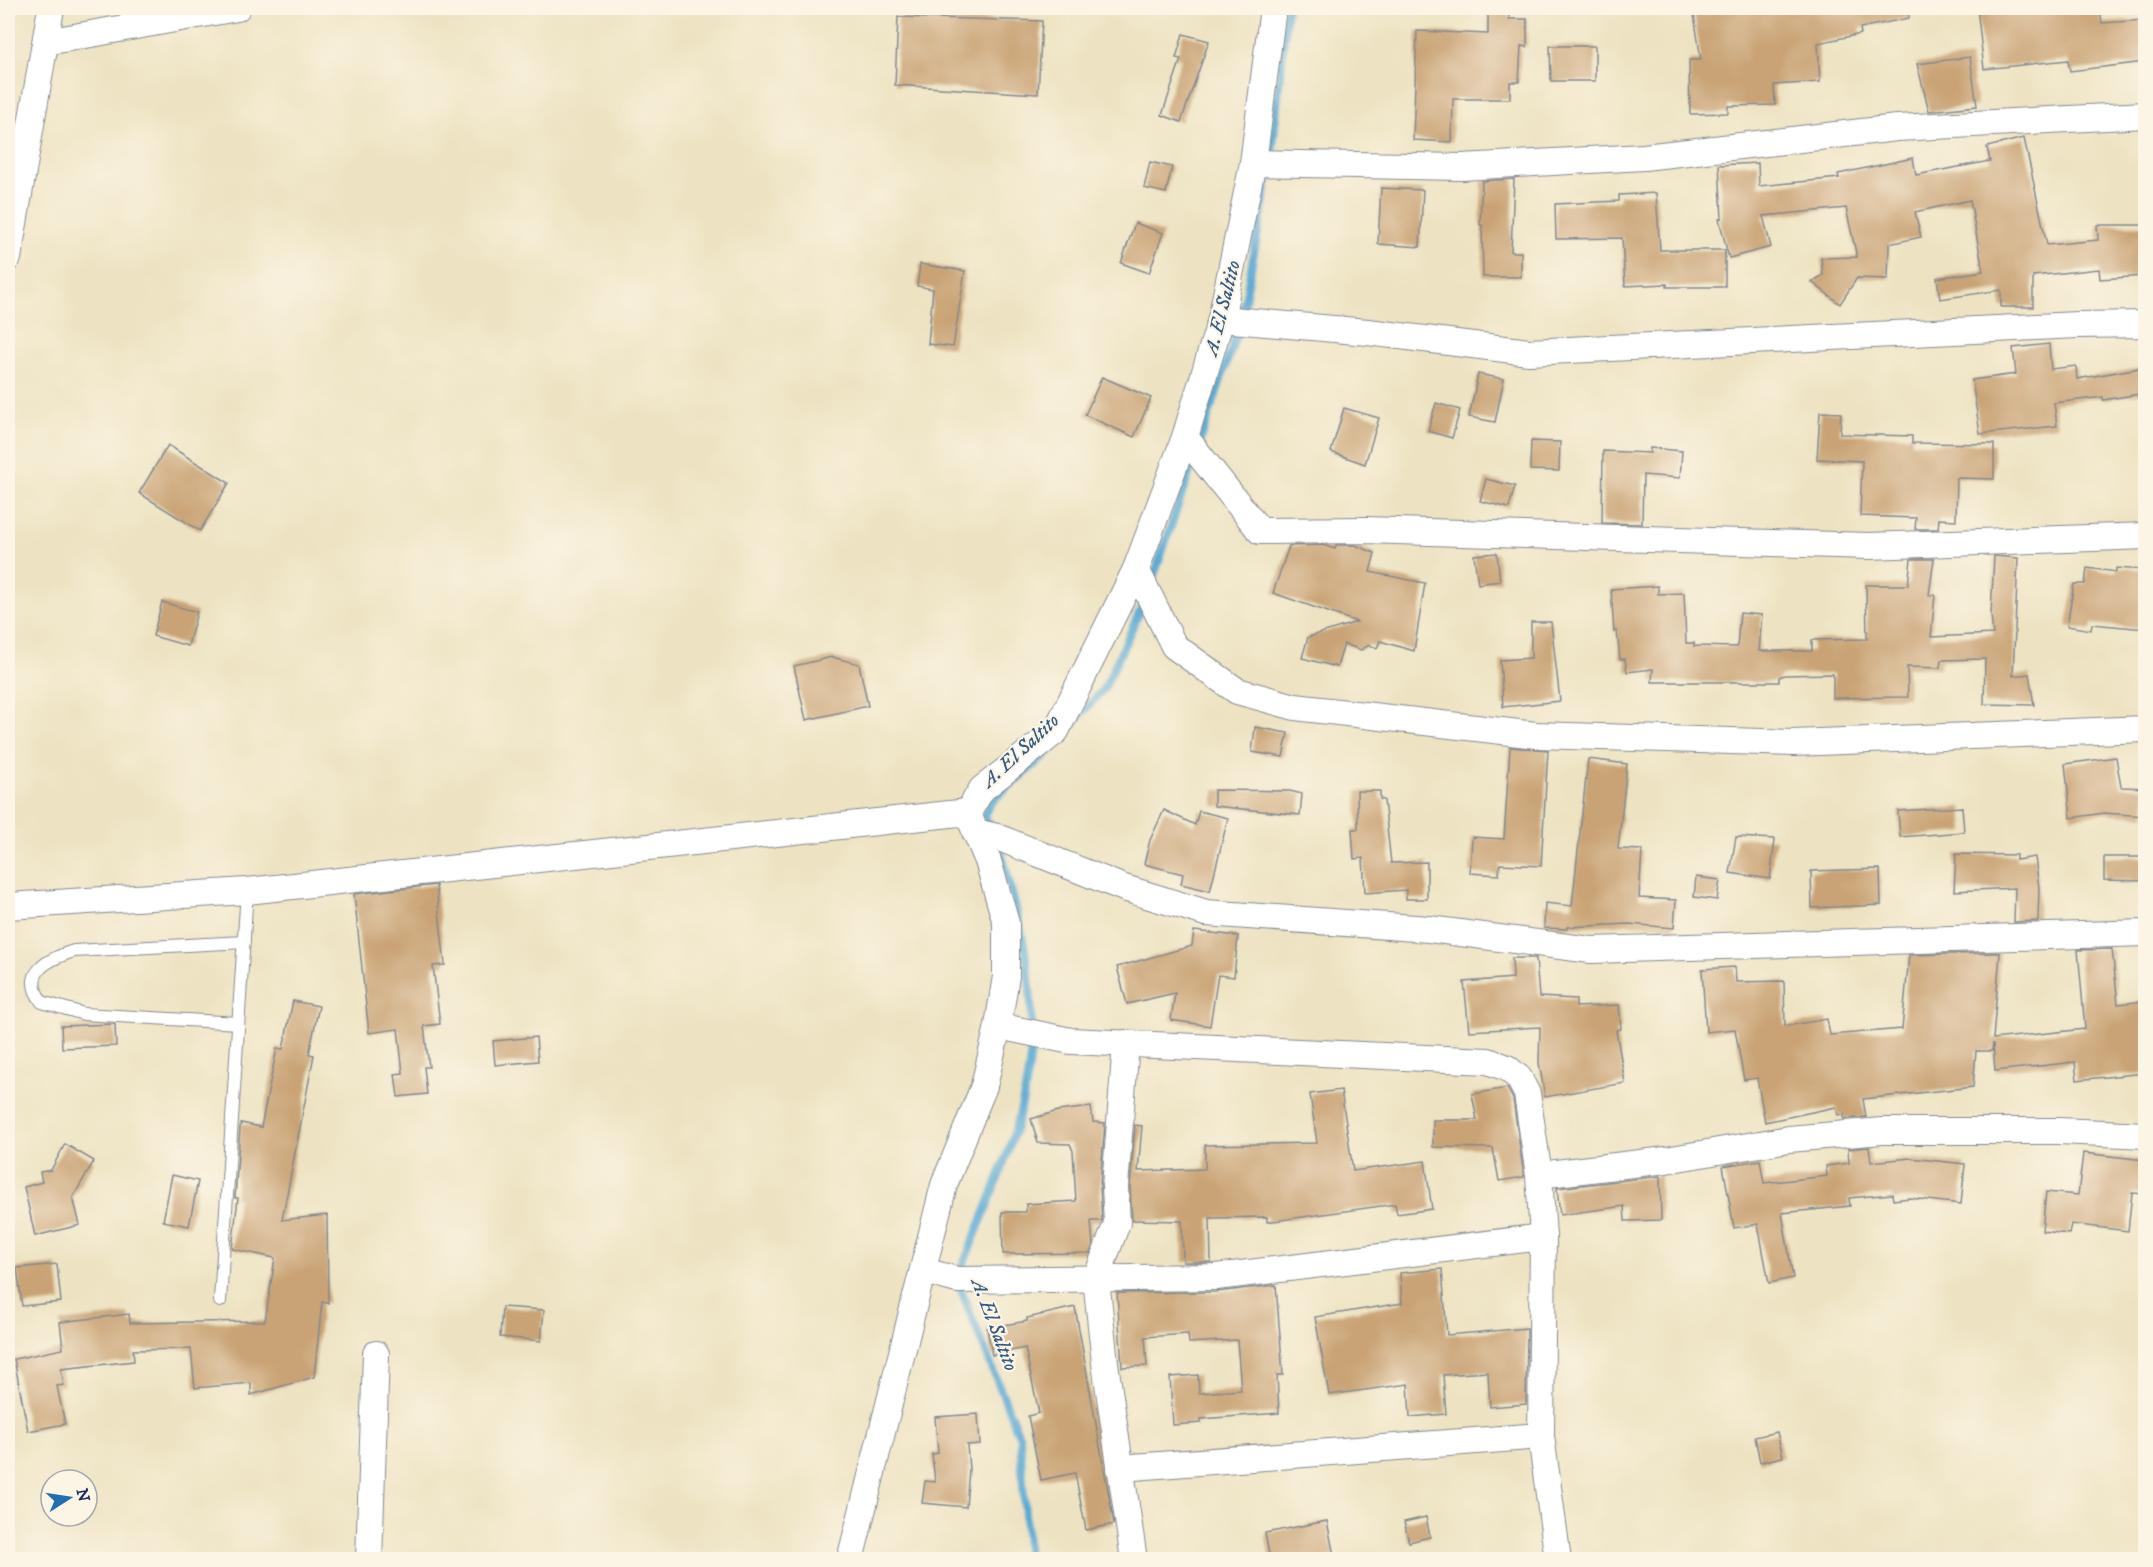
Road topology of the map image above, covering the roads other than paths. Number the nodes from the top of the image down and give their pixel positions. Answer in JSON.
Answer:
{"nodes":[{"id":1,"x":51,"y":8,"type":"edge"},
{"id":2,"x":237,"y":8,"type":"edge"},
{"id":3,"x":1273,"y":8,"type":"edge"},
{"id":4,"x":46,"y":42,"type":"junction"},
{"id":5,"x":2145,"y":115,"type":"edge"},
{"id":6,"x":1253,"y":163,"type":"junction"},
{"id":7,"x":8,"y":258,"type":"edge"},
{"id":8,"x":1221,"y":319,"type":"junction"},
{"id":9,"x":2145,"y":324,"type":"edge"},
{"id":10,"x":1185,"y":437,"type":"junction"},
{"id":11,"x":2145,"y":536,"type":"edge"},
{"id":12,"x":1136,"y":569,"type":"junction"},
{"id":13,"x":2145,"y":729,"type":"edge"},
{"id":14,"x":972,"y":822,"type":"junction"},
{"id":15,"x":248,"y":891,"type":"junction"},
{"id":16,"x":8,"y":906,"type":"edge"},
{"id":17,"x":2145,"y":933,"type":"edge"},
{"id":18,"x":244,"y":942,"type":"junction"},
{"id":19,"x":238,"y":1023,"type":"junction"},
{"id":20,"x":998,"y":1026,"type":"junction"},
{"id":21,"x":1126,"y":1042,"type":"junction"},
{"id":22,"x":2145,"y":1136,"type":"edge"},
{"id":23,"x":1539,"y":1175,"type":"junction"},
{"id":24,"x":1543,"y":1237,"type":"junction"},
{"id":25,"x":924,"y":1271,"type":"junction"},
{"id":26,"x":1096,"y":1279,"type":"junction"},
{"id":27,"x":220,"y":1302,"type":"dead end"},
{"id":28,"x":376,"y":1354,"type":"dead end"},
{"id":29,"x":1541,"y":1436,"type":"junction"},
{"id":30,"x":1120,"y":1467,"type":"junction"},
{"id":31,"x":369,"y":1560,"type":"edge"},
{"id":32,"x":850,"y":1560,"type":"edge"},
{"id":33,"x":1134,"y":1560,"type":"edge"},
{"id":34,"x":1558,"y":1560,"type":"edge"}],
"edges":[{"from":1,"to":4,"type":"street"},
{"from":2,"to":4,"type":"street"},
{"from":3,"to":6,"type":"street"},
{"from":4,"to":7,"type":"street"},
{"from":5,"to":6,"type":"street"},
{"from":6,"to":8,"type":"street"},
{"from":8,"to":9,"type":"street"},
{"from":8,"to":10,"type":"street"},
{"from":10,"to":11,"type":"street"},
{"from":10,"to":12,"type":"street"},
{"from":12,"to":13,"type":"street"},
{"from":12,"to":14,"type":"street"},
{"from":14,"to":15,"type":"street"},
{"from":14,"to":17,"type":"street"},
{"from":14,"to":20,"type":"street"},
{"from":15,"to":16,"type":"street"},
{"from":15,"to":18,"type":"lane"},
{"from":18,"to":19,"type":"lane"},
{"from":18,"to":19,"type":"lane"},
{"from":19,"to":27,"type":"lane"},
{"from":20,"to":21,"type":"street"},
{"from":20,"to":25,"type":"street"},
{"from":21,"to":23,"type":"street"},
{"from":21,"to":26,"type":"street"},
{"from":22,"to":23,"type":"street"},
{"from":23,"to":24,"type":"street"},
{"from":24,"to":26,"type":"street"},
{"from":24,"to":29,"type":"street"},
{"from":25,"to":26,"type":"street"},
{"from":25,"to":32,"type":"street"},
{"from":26,"to":30,"type":"street"},
{"from":28,"to":31,"type":"street"},
{"from":29,"to":30,"type":"street"},
{"from":29,"to":34,"type":"street"},
{"from":30,"to":33,"type":"street"}]}
